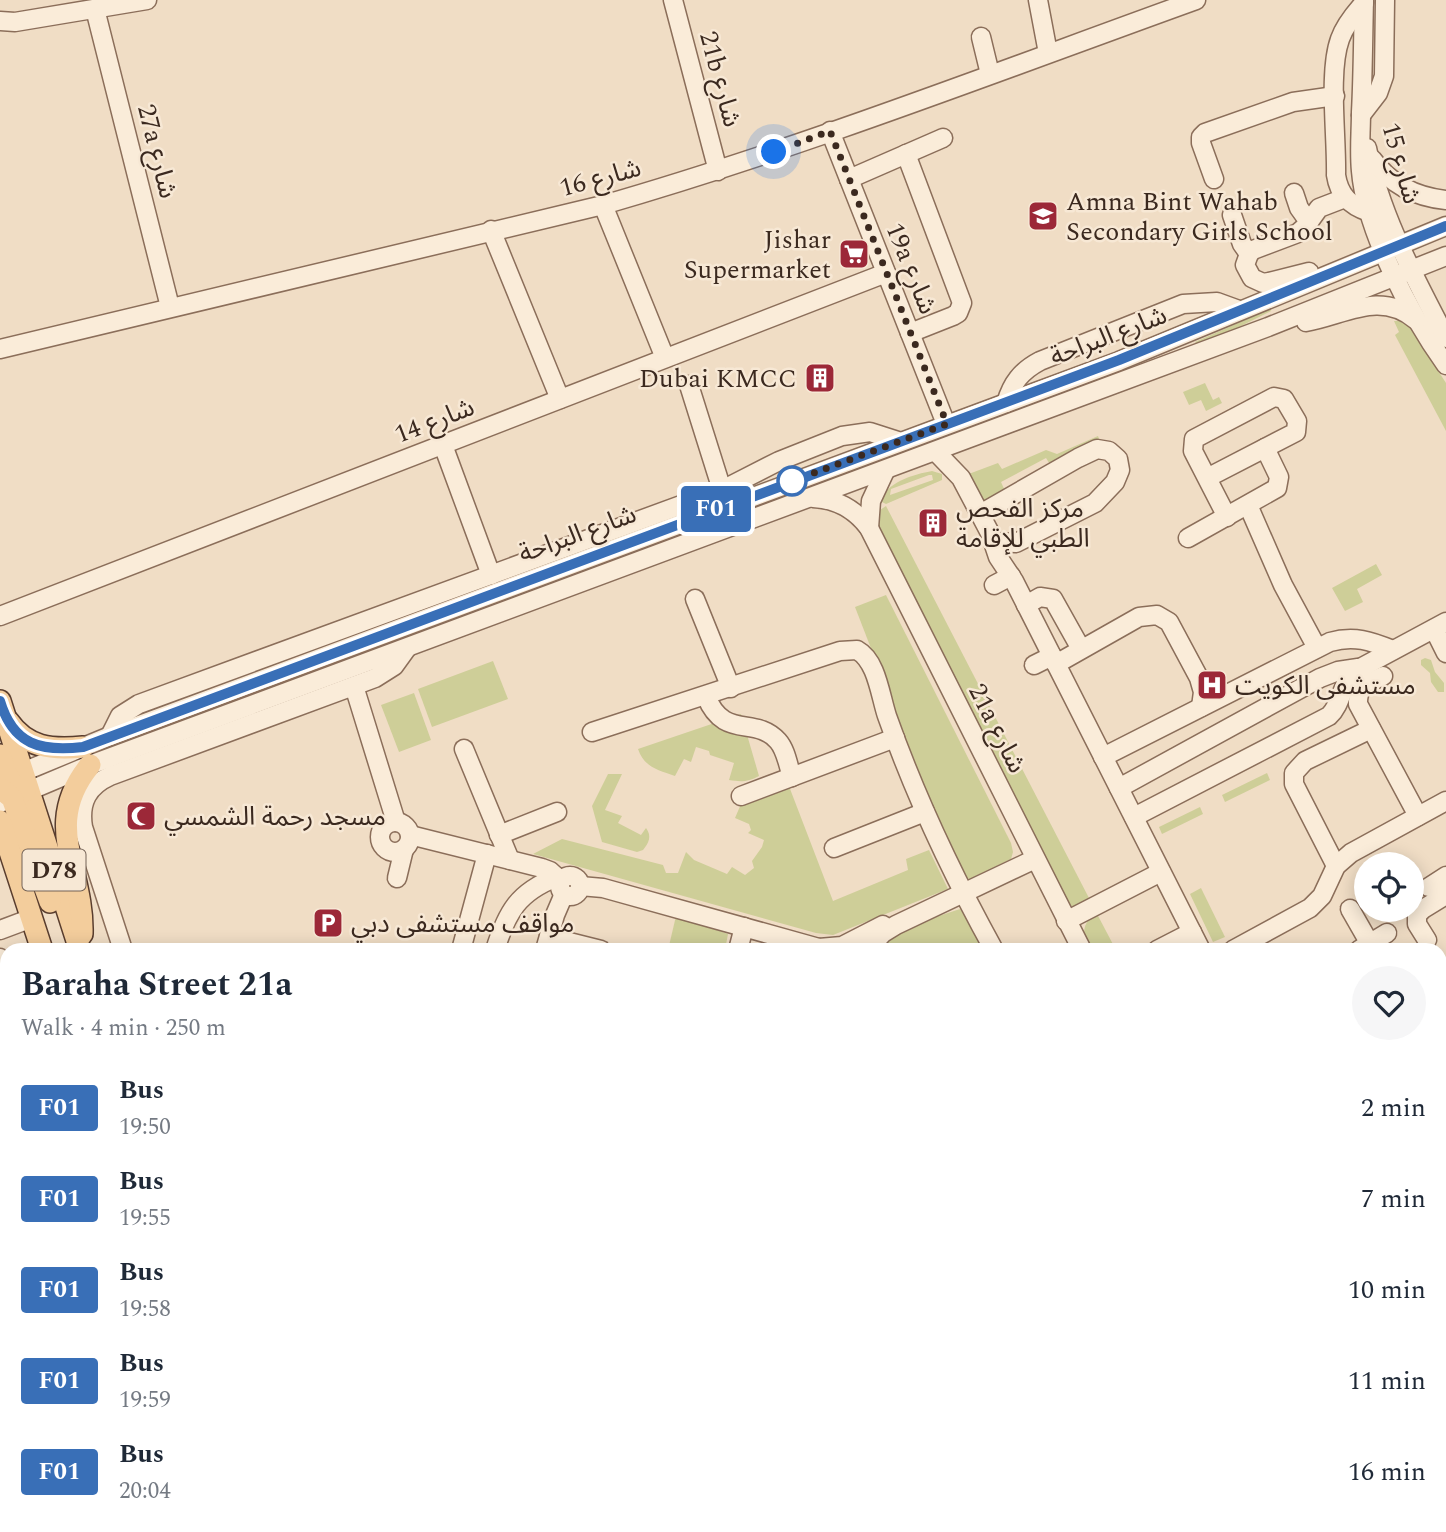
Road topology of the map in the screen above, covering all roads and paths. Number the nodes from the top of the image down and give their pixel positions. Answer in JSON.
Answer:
{"nodes":[{"id":1,"x":148,"y":0,"type":"edge"},
{"id":2,"x":673,"y":0,"type":"edge"},
{"id":3,"x":1038,"y":0,"type":"edge"},
{"id":4,"x":1196,"y":0,"type":"edge"},
{"id":5,"x":1385,"y":0,"type":"edge"},
{"id":6,"x":1364,"y":1,"type":"edge"},
{"id":7,"x":95,"y":9,"type":"junction"},
{"id":8,"x":8,"y":22,"type":"edge"},
{"id":9,"x":981,"y":37,"type":"dead end"},
{"id":10,"x":1048,"y":53,"type":"junction"},
{"id":11,"x":990,"y":74,"type":"junction"},
{"id":12,"x":1335,"y":96,"type":"junction"},
{"id":13,"x":1361,"y":115,"type":"junction"},
{"id":14,"x":830,"y":131,"type":"junction"},
{"id":15,"x":943,"y":138,"type":"dead end"},
{"id":16,"x":1368,"y":152,"type":"junction"},
{"id":17,"x":906,"y":154,"type":"junction"},
{"id":18,"x":718,"y":171,"type":"junction"},
{"id":19,"x":849,"y":179,"type":"junction"},
{"id":20,"x":1214,"y":179,"type":"dead end"},
{"id":21,"x":1294,"y":192,"type":"dead end"},
{"id":22,"x":1345,"y":198,"type":"junction"},
{"id":23,"x":1446,"y":200,"type":"edge"},
{"id":24,"x":603,"y":205,"type":"junction"},
{"id":25,"x":1369,"y":212,"type":"junction"},
{"id":26,"x":1232,"y":215,"type":"dead end"},
{"id":27,"x":1309,"y":222,"type":"junction"},
{"id":28,"x":1446,"y":226,"type":"edge"},
{"id":29,"x":491,"y":230,"type":"junction"},
{"id":30,"x":1392,"y":247,"type":"junction"},
{"id":31,"x":1249,"y":254,"type":"junction"},
{"id":32,"x":1446,"y":256,"type":"edge"},
{"id":33,"x":1340,"y":268,"type":"junction"},
{"id":34,"x":886,"y":273,"type":"junction"},
{"id":35,"x":1403,"y":273,"type":"junction"},
{"id":36,"x":170,"y":307,"type":"junction"},
{"id":37,"x":1239,"y":310,"type":"junction"},
{"id":38,"x":1418,"y":321,"type":"junction"},
{"id":39,"x":1268,"y":327,"type":"junction"},
{"id":40,"x":910,"y":333,"type":"junction"},
{"id":41,"x":1446,"y":338,"type":"edge"},
{"id":42,"x":0,"y":349,"type":"edge"},
{"id":43,"x":666,"y":358,"type":"junction"},
{"id":44,"x":1446,"y":365,"type":"edge"},
{"id":45,"x":689,"y":385,"type":"dead end"},
{"id":46,"x":560,"y":399,"type":"junction"},
{"id":47,"x":1006,"y":403,"type":"junction"},
{"id":48,"x":947,"y":424,"type":"junction"},
{"id":49,"x":898,"y":441,"type":"junction"},
{"id":50,"x":443,"y":445,"type":"junction"},
{"id":51,"x":1265,"y":448,"type":"junction"},
{"id":52,"x":936,"y":452,"type":"junction"},
{"id":53,"x":885,"y":471,"type":"junction"},
{"id":54,"x":1207,"y":478,"type":"junction"},
{"id":55,"x":722,"y":490,"type":"junction"},
{"id":56,"x":813,"y":498,"type":"junction"},
{"id":57,"x":1248,"y":505,"type":"junction"},
{"id":58,"x":980,"y":514,"type":"junction"},
{"id":59,"x":1227,"y":517,"type":"junction"},
{"id":60,"x":869,"y":528,"type":"junction"},
{"id":61,"x":1188,"y":538,"type":"dead end"},
{"id":62,"x":993,"y":542,"type":"junction"},
{"id":63,"x":1016,"y":543,"type":"junction"},
{"id":64,"x":1007,"y":571,"type":"junction"},
{"id":65,"x":491,"y":575,"type":"junction"},
{"id":66,"x":994,"y":585,"type":"dead end"},
{"id":67,"x":695,"y":599,"type":"dead end"},
{"id":68,"x":1026,"y":605,"type":"junction"},
{"id":69,"x":0,"y":616,"type":"edge"},
{"id":70,"x":1440,"y":625,"type":"edge"},
{"id":71,"x":407,"y":648,"type":"junction"},
{"id":72,"x":1317,"y":648,"type":"junction"},
{"id":73,"x":1081,"y":649,"type":"junction"},
{"id":74,"x":1394,"y":650,"type":"junction"},
{"id":75,"x":1446,"y":653,"type":"edge"},
{"id":76,"x":1054,"y":660,"type":"junction"},
{"id":77,"x":1034,"y":665,"type":"dead end"},
{"id":78,"x":1358,"y":668,"type":"junction"},
{"id":79,"x":1383,"y":676,"type":"dead end"},
{"id":80,"x":1311,"y":683,"type":"junction"},
{"id":81,"x":354,"y":686,"type":"junction"},
{"id":82,"x":731,"y":688,"type":"junction"},
{"id":83,"x":706,"y":696,"type":"junction"},
{"id":84,"x":1339,"y":698,"type":"junction"},
{"id":85,"x":261,"y":702,"type":"junction"},
{"id":86,"x":1201,"y":707,"type":"junction"},
{"id":87,"x":2,"y":708,"type":"edge"},
{"id":88,"x":289,"y":709,"type":"junction"},
{"id":89,"x":1371,"y":729,"type":"junction"},
{"id":90,"x":592,"y":732,"type":"dead end"},
{"id":91,"x":110,"y":736,"type":"junction"},
{"id":92,"x":895,"y":738,"type":"junction"},
{"id":93,"x":464,"y":749,"type":"dead end"},
{"id":94,"x":86,"y":756,"type":"junction"},
{"id":95,"x":1103,"y":757,"type":"junction"},
{"id":96,"x":42,"y":763,"type":"junction"},
{"id":97,"x":792,"y":777,"type":"junction"},
{"id":98,"x":9,"y":779,"type":"edge"},
{"id":99,"x":50,"y":782,"type":"junction"},
{"id":100,"x":1119,"y":788,"type":"junction"},
{"id":101,"x":741,"y":796,"type":"dead end"},
{"id":102,"x":1446,"y":801,"type":"edge"},
{"id":103,"x":556,"y":812,"type":"dead end"},
{"id":104,"x":925,"y":812,"type":"junction"},
{"id":105,"x":1418,"y":816,"type":"junction"},
{"id":106,"x":1133,"y":817,"type":"junction"},
{"id":107,"x":0,"y":821,"type":"edge"},
{"id":108,"x":396,"y":822,"type":"junction"},
{"id":109,"x":499,"y":835,"type":"junction"},
{"id":110,"x":407,"y":842,"type":"junction"},
{"id":111,"x":384,"y":848,"type":"junction"},
{"id":112,"x":834,"y":848,"type":"dead end"},
{"id":113,"x":486,"y":854,"type":"junction"},
{"id":114,"x":1035,"y":859,"type":"junction"},
{"id":115,"x":510,"y":860,"type":"junction"},
{"id":116,"x":1336,"y":866,"type":"junction"},
{"id":117,"x":1161,"y":872,"type":"junction"},
{"id":118,"x":1446,"y":876,"type":"edge"},
{"id":119,"x":566,"y":884,"type":"junction"},
{"id":120,"x":1429,"y":887,"type":"dead end"},
{"id":121,"x":962,"y":893,"type":"junction"},
{"id":122,"x":1446,"y":895,"type":"edge"},
{"id":123,"x":1350,"y":909,"type":"dead end"},
{"id":124,"x":910,"y":917,"type":"junction"},
{"id":125,"x":32,"y":918,"type":"junction"},
{"id":126,"x":1066,"y":921,"type":"junction"},
{"id":127,"x":744,"y":927,"type":"junction"},
{"id":128,"x":0,"y":930,"type":"edge"},
{"id":129,"x":1192,"y":932,"type":"junction"},
{"id":130,"x":1387,"y":933,"type":"dead end"},
{"id":131,"x":1427,"y":940,"type":"dead end"},
{"id":132,"x":40,"y":943,"type":"edge"},
{"id":133,"x":65,"y":943,"type":"edge"},
{"id":134,"x":77,"y":943,"type":"edge"},
{"id":135,"x":81,"y":943,"type":"edge"},
{"id":136,"x":121,"y":943,"type":"edge"},
{"id":137,"x":463,"y":943,"type":"edge"},
{"id":138,"x":497,"y":943,"type":"edge"},
{"id":139,"x":547,"y":943,"type":"edge"},
{"id":140,"x":740,"y":943,"type":"edge"},
{"id":141,"x":801,"y":943,"type":"edge"},
{"id":142,"x":848,"y":943,"type":"edge"},
{"id":143,"x":874,"y":943,"type":"edge"},
{"id":144,"x":990,"y":943,"type":"edge"},
{"id":145,"x":1078,"y":943,"type":"edge"},
{"id":146,"x":1171,"y":943,"type":"edge"},
{"id":147,"x":1198,"y":943,"type":"edge"},
{"id":148,"x":1246,"y":943,"type":"edge"},
{"id":149,"x":1363,"y":943,"type":"edge"},
{"id":150,"x":1371,"y":943,"type":"edge"}],
"edges":[{"from":1,"to":7,"type":"street"},
{"from":2,"to":18,"type":"street","name":"21b شارع"},
{"from":3,"to":10,"type":"street"},
{"from":4,"to":10,"type":"street","name":"شارع 16"},
{"from":5,"to":13,"type":"street"},
{"from":6,"to":12,"type":"street"},
{"from":6,"to":13,"type":"street","name":"شارع 15"},
{"from":7,"to":8,"type":"street"},
{"from":7,"to":36,"type":"street","name":"27a شارع"},
{"from":9,"to":11,"type":"street"},
{"from":10,"to":11,"type":"street","name":"شارع 16"},
{"from":11,"to":14,"type":"street","name":"شارع 16"},
{"from":12,"to":20,"type":"street"},
{"from":12,"to":22,"type":"street"},
{"from":13,"to":16,"type":"street","name":"شارع 15"},
{"from":13,"to":25,"type":"street","name":"شارع 15"},
{"from":14,"to":18,"type":"street","name":"شارع 16"},
{"from":14,"to":19,"type":"street","name":"19a شارع"},
{"from":15,"to":17,"type":"street"},
{"from":16,"to":23,"type":"street"},
{"from":16,"to":30,"type":"street","name":"شارع 15"},
{"from":17,"to":19,"type":"street"},
{"from":17,"to":40,"type":"street"},
{"from":18,"to":24,"type":"street","name":"شارع 16"},
{"from":19,"to":34,"type":"street","name":"19a شارع"},
{"from":21,"to":27,"type":"street"},
{"from":22,"to":25,"type":"street"},
{"from":22,"to":27,"type":"street"},
{"from":24,"to":29,"type":"street","name":"شارع 16"},
{"from":24,"to":43,"type":"street"},
{"from":25,"to":30,"type":"street","name":"شارع 15"},
{"from":26,"to":31,"type":"street"},
{"from":27,"to":31,"type":"street"},
{"from":28,"to":30,"type":"street","name":"شارع البراحة"},
{"from":29,"to":36,"type":"street","name":"شارع 16"},
{"from":29,"to":46,"type":"street"},
{"from":30,"to":33,"type":"street","name":"شارع البراحة"},
{"from":30,"to":35,"type":"street","name":"شارع 15"},
{"from":31,"to":33,"type":"street"},
{"from":32,"to":35,"type":"street","name":"شارع البراحة"},
{"from":33,"to":37,"type":"street","name":"شارع البراحة"},
{"from":34,"to":40,"type":"street","name":"19a شارع"},
{"from":34,"to":43,"type":"street","name":"شارع 14"},
{"from":35,"to":38,"type":"street","name":"شارع 15"},
{"from":35,"to":39,"type":"street","name":"شارع البراحة"},
{"from":35,"to":41,"type":"street","name":"شارع 15"},
{"from":36,"to":42,"type":"street","name":"شارع 16"},
{"from":37,"to":47,"type":"street","name":"شارع البراحة"},
{"from":37,"to":47,"type":"street"},
{"from":38,"to":39,"type":"street"},
{"from":38,"to":44,"type":"street","name":"شارع 15"},
{"from":39,"to":52,"type":"street","name":"شارع البراحة"},
{"from":40,"to":48,"type":"street","name":"19a شارع"},
{"from":43,"to":46,"type":"street","name":"شارع 14"},
{"from":45,"to":55,"type":"street"},
{"from":46,"to":50,"type":"street","name":"شارع 14"},
{"from":47,"to":48,"type":"street","name":"شارع البراحة"},
{"from":48,"to":49,"type":"street","name":"شارع البراحة"},
{"from":49,"to":55,"type":"street"},
{"from":49,"to":91,"type":"street","name":"شارع البراحة"},
{"from":50,"to":65,"type":"street"},
{"from":50,"to":69,"type":"street","name":"شارع 14"},
{"from":51,"to":54,"type":"street"},
{"from":51,"to":54,"type":"street"},
{"from":51,"to":57,"type":"street"},
{"from":52,"to":53,"type":"street","name":"شارع البراحة"},
{"from":52,"to":58,"type":"street"},
{"from":53,"to":56,"type":"street","name":"شارع البراحة"},
{"from":53,"to":60,"type":"street"},
{"from":54,"to":59,"type":"street"},
{"from":55,"to":65,"type":"street"},
{"from":56,"to":60,"type":"street","name":"21a شارع"},
{"from":56,"to":71,"type":"street","name":"شارع البراحة"},
{"from":57,"to":59,"type":"street"},
{"from":57,"to":72,"type":"street"},
{"from":58,"to":62,"type":"street"},
{"from":58,"to":63,"type":"street"},
{"from":59,"to":61,"type":"street"},
{"from":60,"to":114,"type":"street","name":"21a شارع"},
{"from":62,"to":63,"type":"street"},
{"from":62,"to":64,"type":"street"},
{"from":63,"to":64,"type":"street"},
{"from":64,"to":66,"type":"street"},
{"from":64,"to":68,"type":"street"},
{"from":65,"to":91,"type":"street"},
{"from":67,"to":82,"type":"street"},
{"from":68,"to":73,"type":"street"},
{"from":68,"to":76,"type":"street"},
{"from":70,"to":74,"type":"street"},
{"from":70,"to":75,"type":"street"},
{"from":71,"to":81,"type":"street"},
{"from":71,"to":85,"type":"street","name":"شارع البراحة"},
{"from":72,"to":74,"type":"street"},
{"from":72,"to":86,"type":"street"},
{"from":73,"to":76,"type":"street"},
{"from":73,"to":86,"type":"street"},
{"from":74,"to":78,"type":"street"},
{"from":76,"to":77,"type":"street"},
{"from":76,"to":95,"type":"street"},
{"from":78,"to":80,"type":"street"},
{"from":78,"to":84,"type":"street"},
{"from":79,"to":89,"type":"street"},
{"from":80,"to":84,"type":"street"},
{"from":80,"to":100,"type":"street"},
{"from":81,"to":88,"type":"street"},
{"from":81,"to":108,"type":"street"},
{"from":82,"to":83,"type":"street"},
{"from":82,"to":92,"type":"street"},
{"from":83,"to":90,"type":"street"},
{"from":83,"to":97,"type":"street"},
{"from":84,"to":106,"type":"street"},
{"from":85,"to":88,"type":"street"},
{"from":85,"to":94,"type":"street","name":"شارع البراحة"},
{"from":86,"to":95,"type":"street"},
{"from":87,"to":94,"type":"main road"},
{"from":87,"to":98,"type":"main road","number":"D78"},
{"from":88,"to":136,"type":"street"},
{"from":89,"to":105,"type":"street"},
{"from":89,"to":116,"type":"street"},
{"from":91,"to":94,"type":"street","name":"شارع البراحة"},
{"from":92,"to":97,"type":"street"},
{"from":92,"to":104,"type":"street"},
{"from":93,"to":109,"type":"street"},
{"from":94,"to":96,"type":"street","name":"شارع البراحة"},
{"from":94,"to":99,"type":"street","name":"شارع البراحة"},
{"from":94,"to":135,"type":"main road"},
{"from":95,"to":100,"type":"street"},
{"from":96,"to":98,"type":"street","name":"شارع البراحة"},
{"from":96,"to":99,"type":"street"},
{"from":97,"to":101,"type":"street"},
{"from":98,"to":99,"type":"street","name":"شارع البراحة"},
{"from":98,"to":133,"type":"main road"},
{"from":98,"to":134,"type":"main road","number":"D78"},
{"from":100,"to":106,"type":"street"},
{"from":102,"to":105,"type":"street"},
{"from":103,"to":109,"type":"street"},
{"from":104,"to":112,"type":"street"},
{"from":104,"to":121,"type":"street"},
{"from":105,"to":116,"type":"street"},
{"from":106,"to":117,"type":"street"},
{"from":107,"to":125,"type":"main road","number":"D78"},
{"from":108,"to":110,"type":"street"},
{"from":108,"to":111,"type":"street"},
{"from":109,"to":115,"type":"street"},
{"from":110,"to":111,"type":"street"},
{"from":110,"to":111,"type":"street"},
{"from":110,"to":113,"type":"street"},
{"from":113,"to":115,"type":"street"},
{"from":113,"to":137,"type":"street"},
{"from":114,"to":121,"type":"street"},
{"from":114,"to":126,"type":"street","name":"21a شارع"},
{"from":115,"to":119,"type":"street"},
{"from":116,"to":148,"type":"street"},
{"from":117,"to":126,"type":"street"},
{"from":117,"to":129,"type":"street"},
{"from":118,"to":120,"type":"street"},
{"from":119,"to":127,"type":"street"},
{"from":119,"to":138,"type":"street"},
{"from":119,"to":139,"type":"street"},
{"from":121,"to":124,"type":"street"},
{"from":121,"to":144,"type":"street"},
{"from":122,"to":131,"type":"street"},
{"from":123,"to":149,"type":"street"},
{"from":124,"to":142,"type":"street"},
{"from":124,"to":143,"type":"street"},
{"from":125,"to":128,"type":"street"},
{"from":125,"to":132,"type":"main road","number":"D78"},
{"from":126,"to":145,"type":"street","name":"21a شارع"},
{"from":127,"to":140,"type":"street"},
{"from":127,"to":141,"type":"street"},
{"from":129,"to":146,"type":"street"},
{"from":129,"to":147,"type":"street"},
{"from":130,"to":150,"type":"street"}]}
